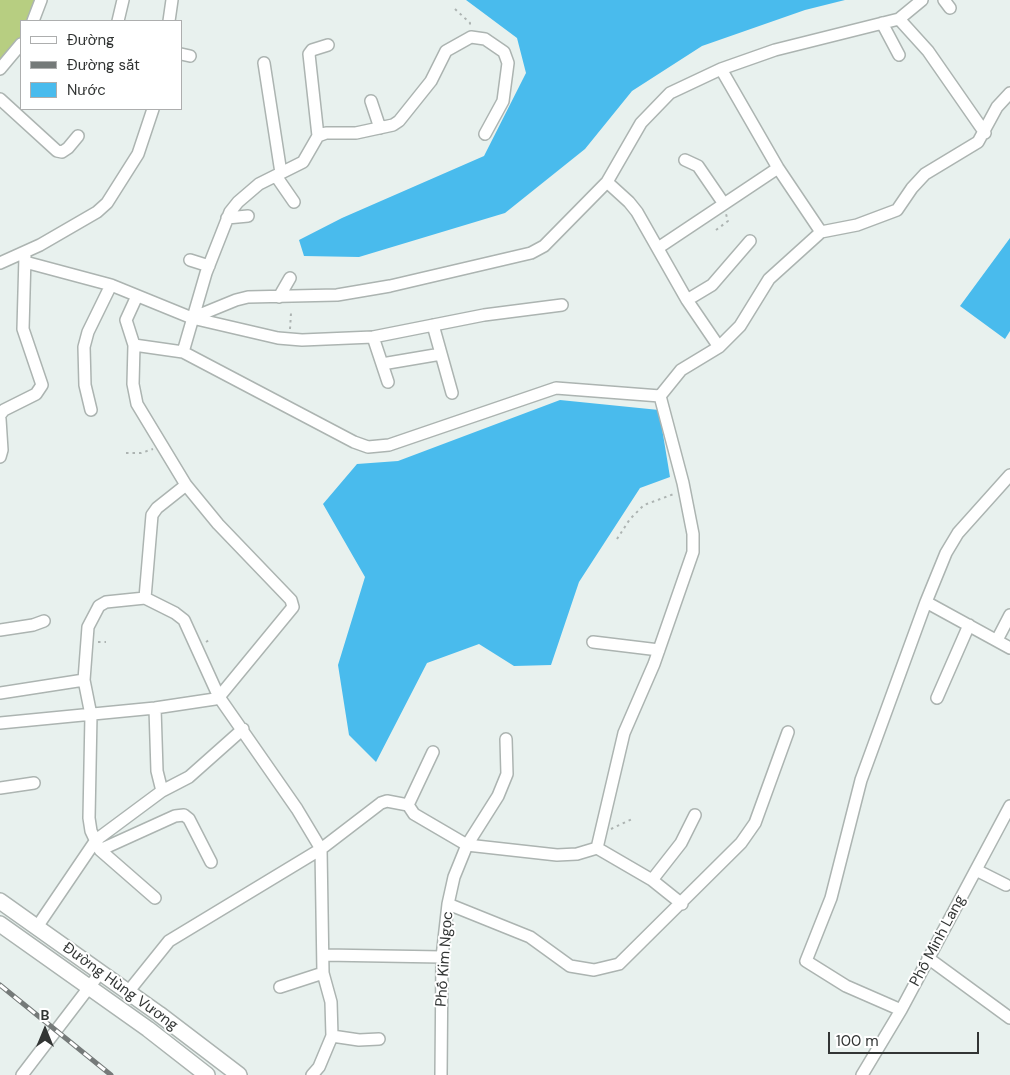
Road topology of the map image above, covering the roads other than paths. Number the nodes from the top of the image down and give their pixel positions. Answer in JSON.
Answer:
{"nodes":[{"id":1,"x":42,"y":0,"type":"edge"},
{"id":2,"x":123,"y":0,"type":"edge"},
{"id":3,"x":172,"y":0,"type":"edge"},
{"id":4,"x":922,"y":0,"type":"edge"},
{"id":5,"x":899,"y":19,"type":"junction"},
{"id":6,"x":33,"y":20,"type":"edge"},
{"id":7,"x":118,"y":20,"type":"edge"},
{"id":8,"x":169,"y":20,"type":"edge"},
{"id":9,"x":882,"y":23,"type":"junction"},
{"id":10,"x":20,"y":45,"type":"edge"},
{"id":11,"x":328,"y":45,"type":"dead end"},
{"id":12,"x":899,"y":55,"type":"dead end"},
{"id":13,"x":264,"y":63,"type":"dead end"},
{"id":14,"x":0,"y":69,"type":"edge"},
{"id":15,"x":721,"y":69,"type":"junction"},
{"id":16,"x":1010,"y":93,"type":"edge"},
{"id":17,"x":0,"y":99,"type":"edge"},
{"id":18,"x":371,"y":101,"type":"dead end"},
{"id":19,"x":153,"y":110,"type":"edge"},
{"id":20,"x":380,"y":128,"type":"junction"},
{"id":21,"x":985,"y":133,"type":"junction"},
{"id":22,"x":486,"y":134,"type":"dead end"},
{"id":23,"x":78,"y":136,"type":"dead end"},
{"id":24,"x":318,"y":136,"type":"junction"},
{"id":25,"x":685,"y":160,"type":"dead end"},
{"id":26,"x":778,"y":168,"type":"junction"},
{"id":27,"x":278,"y":174,"type":"junction"},
{"id":28,"x":607,"y":182,"type":"junction"},
{"id":29,"x":294,"y":202,"type":"dead end"},
{"id":30,"x":722,"y":205,"type":"junction"},
{"id":31,"x":248,"y":216,"type":"dead end"},
{"id":32,"x":227,"y":218,"type":"junction"},
{"id":33,"x":821,"y":232,"type":"junction"},
{"id":34,"x":750,"y":241,"type":"dead end"},
{"id":35,"x":658,"y":248,"type":"junction"},
{"id":36,"x":25,"y":257,"type":"junction"},
{"id":37,"x":190,"y":260,"type":"dead end"},
{"id":38,"x":0,"y":263,"type":"edge"},
{"id":39,"x":209,"y":266,"type":"junction"},
{"id":40,"x":290,"y":278,"type":"dead end"},
{"id":41,"x":111,"y":285,"type":"junction"},
{"id":42,"x":137,"y":296,"type":"junction"},
{"id":43,"x":279,"y":297,"type":"junction"},
{"id":44,"x":687,"y":300,"type":"junction"},
{"id":45,"x":562,"y":305,"type":"dead end"},
{"id":46,"x":192,"y":318,"type":"junction"},
{"id":47,"x":433,"y":325,"type":"junction"},
{"id":48,"x":374,"y":337,"type":"junction"},
{"id":49,"x":134,"y":345,"type":"junction"},
{"id":50,"x":719,"y":347,"type":"junction"},
{"id":51,"x":183,"y":352,"type":"junction"},
{"id":52,"x":441,"y":354,"type":"junction"},
{"id":53,"x":382,"y":364,"type":"junction"},
{"id":54,"x":388,"y":382,"type":"dead end"},
{"id":55,"x":452,"y":393,"type":"dead end"},
{"id":56,"x":660,"y":396,"type":"junction"},
{"id":57,"x":91,"y":410,"type":"dead end"},
{"id":58,"x":0,"y":416,"type":"edge"},
{"id":59,"x":0,"y":419,"type":"edge"},
{"id":60,"x":0,"y":457,"type":"edge"},
{"id":61,"x":1010,"y":475,"type":"edge"},
{"id":62,"x":186,"y":485,"type":"junction"},
{"id":63,"x":145,"y":598,"type":"junction"},
{"id":64,"x":926,"y":602,"type":"junction"},
{"id":65,"x":1010,"y":615,"type":"edge"},
{"id":66,"x":44,"y":621,"type":"dead end"},
{"id":67,"x":969,"y":625,"type":"junction"},
{"id":68,"x":0,"y":630,"type":"edge"},
{"id":69,"x":997,"y":640,"type":"junction"},
{"id":70,"x":593,"y":642,"type":"dead end"},
{"id":71,"x":1010,"y":648,"type":"edge"},
{"id":72,"x":659,"y":650,"type":"junction"},
{"id":73,"x":84,"y":680,"type":"junction"},
{"id":74,"x":0,"y":694,"type":"edge"},
{"id":75,"x":219,"y":697,"type":"junction"},
{"id":76,"x":937,"y":698,"type":"dead end"},
{"id":77,"x":155,"y":708,"type":"junction"},
{"id":78,"x":91,"y":715,"type":"junction"},
{"id":79,"x":0,"y":723,"type":"edge"},
{"id":80,"x":242,"y":729,"type":"junction"},
{"id":81,"x":788,"y":732,"type":"dead end"},
{"id":82,"x":506,"y":739,"type":"dead end"},
{"id":83,"x":433,"y":752,"type":"dead end"},
{"id":84,"x":34,"y":783,"type":"dead end"},
{"id":85,"x":0,"y":788,"type":"edge"},
{"id":86,"x":162,"y":790,"type":"junction"},
{"id":87,"x":408,"y":806,"type":"junction"},
{"id":88,"x":1010,"y":806,"type":"edge"},
{"id":89,"x":695,"y":815,"type":"dead end"},
{"id":90,"x":98,"y":845,"type":"junction"},
{"id":91,"x":467,"y":845,"type":"junction"},
{"id":92,"x":597,"y":848,"type":"junction"},
{"id":93,"x":322,"y":849,"type":"junction"},
{"id":94,"x":211,"y":862,"type":"dead end"},
{"id":95,"x":976,"y":870,"type":"junction"},
{"id":96,"x":652,"y":880,"type":"junction"},
{"id":97,"x":1006,"y":884,"type":"dead end"},
{"id":98,"x":155,"y":898,"type":"dead end"},
{"id":99,"x":0,"y":901,"type":"edge"},
{"id":100,"x":448,"y":904,"type":"junction"},
{"id":101,"x":682,"y":904,"type":"junction"},
{"id":102,"x":0,"y":924,"type":"edge"},
{"id":103,"x":37,"y":927,"type":"junction"},
{"id":104,"x":324,"y":955,"type":"junction"},
{"id":105,"x":442,"y":957,"type":"junction"},
{"id":106,"x":928,"y":958,"type":"junction"},
{"id":107,"x":100,"y":973,"type":"junction"},
{"id":108,"x":323,"y":973,"type":"junction"},
{"id":109,"x":280,"y":987,"type":"dead end"},
{"id":110,"x":89,"y":988,"type":"junction"},
{"id":111,"x":128,"y":992,"type":"junction"},
{"id":112,"x":901,"y":1010,"type":"junction"},
{"id":113,"x":1010,"y":1018,"type":"edge"},
{"id":114,"x":332,"y":1036,"type":"junction"},
{"id":115,"x":380,"y":1039,"type":"dead end"},
{"id":116,"x":22,"y":1075,"type":"edge"},
{"id":117,"x":207,"y":1075,"type":"edge"},
{"id":118,"x":239,"y":1075,"type":"edge"},
{"id":119,"x":312,"y":1075,"type":"edge"},
{"id":120,"x":442,"y":1075,"type":"edge"},
{"id":121,"x":862,"y":1075,"type":"edge"}],
"edges":[{"from":1,"to":6,"type":"street"},
{"from":2,"to":7,"type":"street"},
{"from":3,"to":8,"type":"street"},
{"from":4,"to":5,"type":"street"},
{"from":5,"to":9,"type":"street"},
{"from":5,"to":21,"type":"street"},
{"from":9,"to":12,"type":"street"},
{"from":9,"to":15,"type":"street"},
{"from":10,"to":14,"type":"street"},
{"from":11,"to":24,"type":"street"},
{"from":13,"to":27,"type":"street"},
{"from":15,"to":26,"type":"street"},
{"from":15,"to":28,"type":"street"},
{"from":16,"to":21,"type":"street"},
{"from":17,"to":23,"type":"street"},
{"from":18,"to":20,"type":"street"},
{"from":19,"to":36,"type":"street"},
{"from":20,"to":22,"type":"street"},
{"from":20,"to":24,"type":"street"},
{"from":21,"to":33,"type":"street"},
{"from":24,"to":27,"type":"street"},
{"from":25,"to":30,"type":"street"},
{"from":26,"to":30,"type":"street"},
{"from":26,"to":33,"type":"street"},
{"from":27,"to":29,"type":"street"},
{"from":27,"to":32,"type":"street"},
{"from":28,"to":35,"type":"street"},
{"from":28,"to":43,"type":"street"},
{"from":30,"to":35,"type":"street"},
{"from":31,"to":32,"type":"street"},
{"from":32,"to":39,"type":"street"},
{"from":33,"to":50,"type":"street"},
{"from":34,"to":44,"type":"street"},
{"from":35,"to":44,"type":"street"},
{"from":36,"to":38,"type":"street"},
{"from":36,"to":41,"type":"street"},
{"from":36,"to":58,"type":"street"},
{"from":37,"to":39,"type":"street"},
{"from":39,"to":46,"type":"street"},
{"from":40,"to":43,"type":"street"},
{"from":41,"to":42,"type":"street"},
{"from":41,"to":57,"type":"street"},
{"from":42,"to":46,"type":"street"},
{"from":42,"to":49,"type":"street"},
{"from":43,"to":46,"type":"street"},
{"from":44,"to":50,"type":"street"},
{"from":45,"to":47,"type":"street"},
{"from":46,"to":48,"type":"street"},
{"from":46,"to":51,"type":"street"},
{"from":47,"to":48,"type":"street"},
{"from":47,"to":52,"type":"street"},
{"from":48,"to":53,"type":"street"},
{"from":49,"to":51,"type":"street"},
{"from":49,"to":62,"type":"street"},
{"from":50,"to":56,"type":"street"},
{"from":51,"to":56,"type":"street"},
{"from":52,"to":53,"type":"street"},
{"from":52,"to":55,"type":"street"},
{"from":53,"to":54,"type":"street"},
{"from":56,"to":72,"type":"street"},
{"from":59,"to":60,"type":"street"},
{"from":61,"to":64,"type":"street"},
{"from":62,"to":63,"type":"street"},
{"from":62,"to":75,"type":"street"},
{"from":63,"to":73,"type":"street"},
{"from":63,"to":75,"type":"street"},
{"from":64,"to":67,"type":"street"},
{"from":64,"to":112,"type":"street"},
{"from":65,"to":69,"type":"street"},
{"from":66,"to":68,"type":"street"},
{"from":67,"to":69,"type":"street"},
{"from":67,"to":76,"type":"street"},
{"from":69,"to":71,"type":"street"},
{"from":70,"to":72,"type":"street"},
{"from":72,"to":92,"type":"street"},
{"from":73,"to":74,"type":"street"},
{"from":73,"to":78,"type":"street"},
{"from":75,"to":77,"type":"street"},
{"from":75,"to":80,"type":"street"},
{"from":77,"to":78,"type":"street"},
{"from":77,"to":86,"type":"street"},
{"from":78,"to":79,"type":"street"},
{"from":78,"to":90,"type":"street"},
{"from":80,"to":86,"type":"street"},
{"from":80,"to":93,"type":"street"},
{"from":81,"to":101,"type":"street"},
{"from":82,"to":91,"type":"street","name":"Phố Kim Ngọc"},
{"from":83,"to":87,"type":"street"},
{"from":84,"to":85,"type":"street"},
{"from":86,"to":90,"type":"street"},
{"from":87,"to":91,"type":"street"},
{"from":87,"to":93,"type":"street"},
{"from":88,"to":95,"type":"street","name":"Phố Minh Lang"},
{"from":89,"to":96,"type":"street"},
{"from":90,"to":94,"type":"street"},
{"from":90,"to":98,"type":"street"},
{"from":90,"to":103,"type":"street"},
{"from":91,"to":92,"type":"street"},
{"from":91,"to":100,"type":"street","name":"Phố Kim Ngọc"},
{"from":92,"to":96,"type":"street"},
{"from":93,"to":104,"type":"street"},
{"from":93,"to":111,"type":"street"},
{"from":95,"to":97,"type":"street"},
{"from":95,"to":106,"type":"street","name":"Phố Minh Lang"},
{"from":96,"to":101,"type":"street"},
{"from":99,"to":103,"type":"main road","name":"Đường Hùng Vương"},
{"from":100,"to":101,"type":"street"},
{"from":100,"to":105,"type":"street","name":"Phố Kim Ngọc"},
{"from":102,"to":110,"type":"main road","name":"Đường Hùng Vương"},
{"from":103,"to":107,"type":"main road","name":"Đường Hùng Vương"},
{"from":104,"to":105,"type":"street"},
{"from":104,"to":108,"type":"street"},
{"from":105,"to":120,"type":"street","name":"Phố Kim Ngọc"},
{"from":106,"to":112,"type":"street","name":"Phố Minh Lang"},
{"from":106,"to":113,"type":"street"},
{"from":107,"to":110,"type":"street"},
{"from":107,"to":111,"type":"main road","name":"Đường Hùng Vương"},
{"from":108,"to":109,"type":"street"},
{"from":108,"to":114,"type":"street"},
{"from":110,"to":116,"type":"street"},
{"from":110,"to":117,"type":"main road","name":"Đường Hùng Vương"},
{"from":111,"to":118,"type":"main road","name":"Đường Hùng Vương"},
{"from":112,"to":121,"type":"street","name":"Phố Minh Lang"},
{"from":114,"to":115,"type":"street"},
{"from":114,"to":119,"type":"street"}]}
